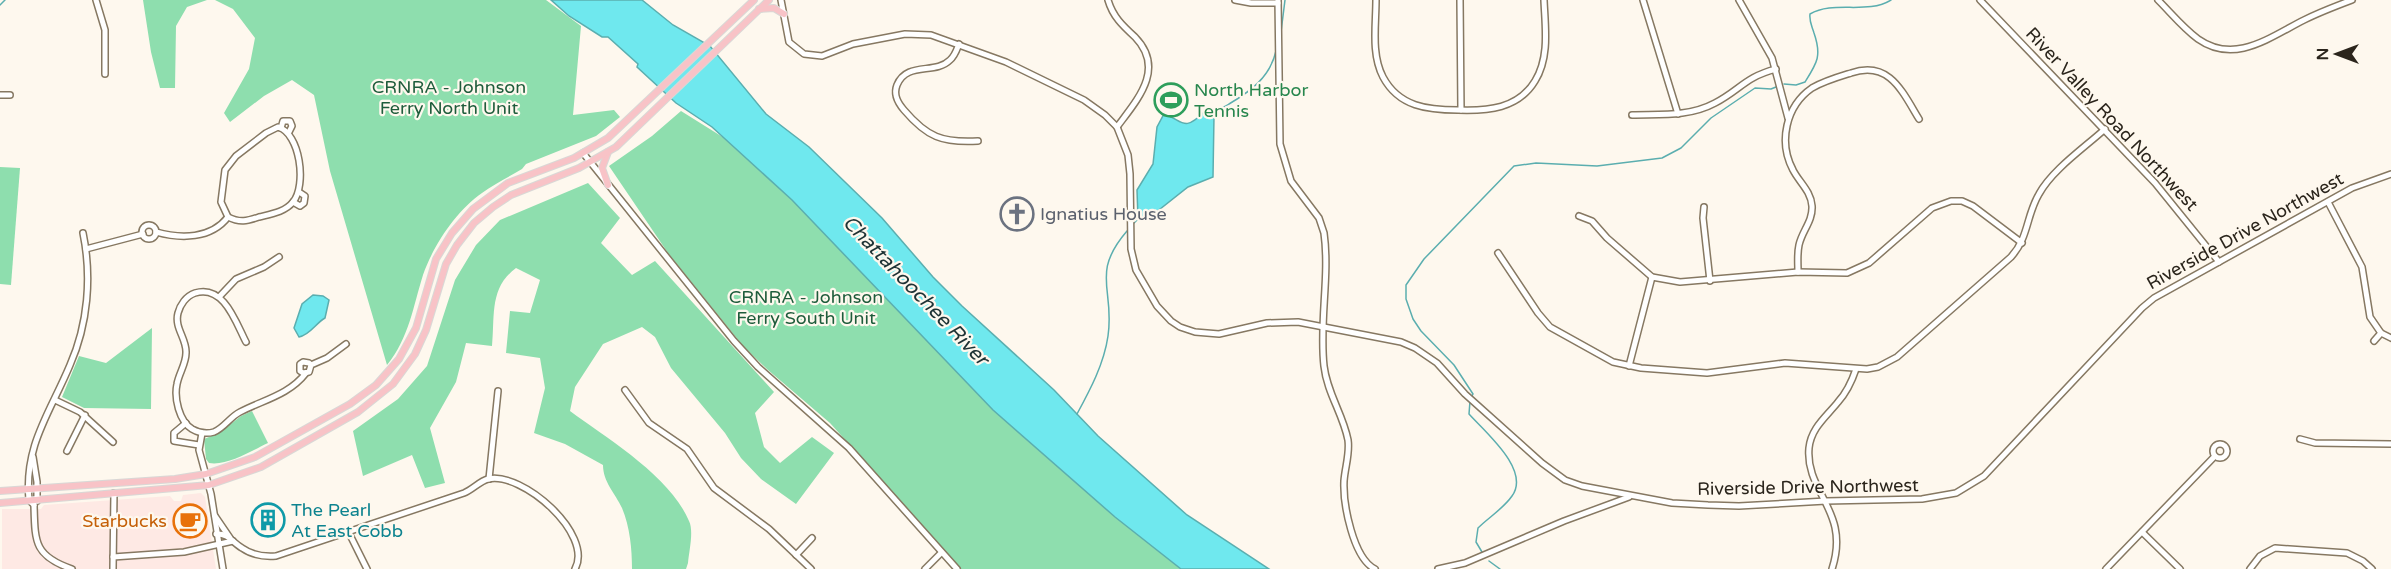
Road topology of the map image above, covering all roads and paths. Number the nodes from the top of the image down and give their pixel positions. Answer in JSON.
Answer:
{"nodes":[{"id":1,"x":96,"y":0,"type":"edge"},
{"id":2,"x":754,"y":0,"type":"edge"},
{"id":3,"x":769,"y":0,"type":"edge"},
{"id":4,"x":781,"y":0,"type":"edge"},
{"id":5,"x":1108,"y":0,"type":"edge"},
{"id":6,"x":1235,"y":0,"type":"edge"},
{"id":7,"x":1376,"y":0,"type":"edge"},
{"id":8,"x":1460,"y":0,"type":"edge"},
{"id":9,"x":1544,"y":0,"type":"edge"},
{"id":10,"x":1643,"y":0,"type":"edge"},
{"id":11,"x":1739,"y":0,"type":"edge"},
{"id":12,"x":1980,"y":0,"type":"edge"},
{"id":13,"x":2158,"y":0,"type":"edge"},
{"id":14,"x":2352,"y":0,"type":"edge"},
{"id":15,"x":1278,"y":2,"type":"edge"},
{"id":16,"x":759,"y":9,"type":"junction"},
{"id":17,"x":784,"y":14,"type":"junction"},
{"id":18,"x":959,"y":44,"type":"junction"},
{"id":19,"x":1776,"y":69,"type":"junction"},
{"id":20,"x":105,"y":74,"type":"dead end"},
{"id":21,"x":0,"y":95,"type":"edge"},
{"id":22,"x":10,"y":95,"type":"dead end"},
{"id":23,"x":1783,"y":96,"type":"junction"},
{"id":24,"x":1797,"y":103,"type":"junction"},
{"id":25,"x":1461,"y":110,"type":"junction"},
{"id":26,"x":1678,"y":114,"type":"junction"},
{"id":27,"x":1632,"y":115,"type":"dead end"},
{"id":28,"x":1788,"y":118,"type":"junction"},
{"id":29,"x":1919,"y":119,"type":"dead end"},
{"id":30,"x":1116,"y":127,"type":"junction"},
{"id":31,"x":280,"y":128,"type":"junction"},
{"id":32,"x":2105,"y":129,"type":"junction"},
{"id":33,"x":289,"y":132,"type":"junction"},
{"id":34,"x":978,"y":141,"type":"dead end"},
{"id":35,"x":608,"y":152,"type":"junction"},
{"id":36,"x":583,"y":153,"type":"junction"},
{"id":37,"x":590,"y":163,"type":"junction"},
{"id":38,"x":2391,"y":174,"type":"edge"},
{"id":39,"x":608,"y":185,"type":"junction"},
{"id":40,"x":299,"y":192,"type":"junction"},
{"id":41,"x":293,"y":202,"type":"junction"},
{"id":42,"x":2328,"y":202,"type":"junction"},
{"id":43,"x":1704,"y":207,"type":"dead end"},
{"id":44,"x":1579,"y":216,"type":"dead end"},
{"id":45,"x":228,"y":217,"type":"junction"},
{"id":46,"x":156,"y":232,"type":"junction"},
{"id":47,"x":83,"y":233,"type":"dead end"},
{"id":48,"x":143,"y":234,"type":"junction"},
{"id":49,"x":2022,"y":243,"type":"junction"},
{"id":50,"x":86,"y":249,"type":"junction"},
{"id":51,"x":1497,"y":254,"type":"dead end"},
{"id":52,"x":279,"y":257,"type":"dead end"},
{"id":53,"x":2219,"y":262,"type":"junction"},
{"id":54,"x":1798,"y":272,"type":"junction"},
{"id":55,"x":1652,"y":277,"type":"junction"},
{"id":56,"x":1710,"y":281,"type":"junction"},
{"id":57,"x":219,"y":297,"type":"junction"},
{"id":58,"x":1323,"y":327,"type":"junction"},
{"id":59,"x":2381,"y":333,"type":"junction"},
{"id":60,"x":2391,"y":338,"type":"edge"},
{"id":61,"x":2374,"y":341,"type":"dead end"},
{"id":62,"x":246,"y":342,"type":"dead end"},
{"id":63,"x":346,"y":344,"type":"dead end"},
{"id":64,"x":311,"y":366,"type":"junction"},
{"id":65,"x":1629,"y":366,"type":"junction"},
{"id":66,"x":1856,"y":369,"type":"junction"},
{"id":67,"x":306,"y":373,"type":"junction"},
{"id":68,"x":625,"y":390,"type":"dead end"},
{"id":69,"x":498,"y":391,"type":"dead end"},
{"id":70,"x":55,"y":400,"type":"junction"},
{"id":71,"x":85,"y":416,"type":"junction"},
{"id":72,"x":186,"y":423,"type":"junction"},
{"id":73,"x":202,"y":433,"type":"junction"},
{"id":74,"x":2300,"y":439,"type":"dead end"},
{"id":75,"x":113,"y":442,"type":"dead end"},
{"id":76,"x":2391,"y":444,"type":"edge"},
{"id":77,"x":200,"y":445,"type":"junction"},
{"id":78,"x":67,"y":451,"type":"dead end"},
{"id":79,"x":32,"y":456,"type":"junction"},
{"id":80,"x":2215,"y":456,"type":"dead end"},
{"id":81,"x":206,"y":474,"type":"junction"},
{"id":82,"x":489,"y":479,"type":"junction"},
{"id":83,"x":209,"y":485,"type":"junction"},
{"id":84,"x":38,"y":487,"type":"junction"},
{"id":85,"x":28,"y":488,"type":"junction"},
{"id":86,"x":0,"y":491,"type":"edge"},
{"id":87,"x":114,"y":493,"type":"junction"},
{"id":88,"x":1634,"y":496,"type":"junction"},
{"id":89,"x":34,"y":501,"type":"junction"},
{"id":90,"x":1826,"y":501,"type":"junction"},
{"id":91,"x":0,"y":503,"type":"edge"},
{"id":92,"x":214,"y":515,"type":"junction"},
{"id":93,"x":2142,"y":532,"type":"junction"},
{"id":94,"x":349,"y":533,"type":"junction"},
{"id":95,"x":216,"y":534,"type":"junction"},
{"id":96,"x":812,"y":538,"type":"dead end"},
{"id":97,"x":232,"y":540,"type":"junction"},
{"id":98,"x":218,"y":546,"type":"junction"},
{"id":99,"x":941,"y":553,"type":"junction"},
{"id":100,"x":796,"y":555,"type":"junction"},
{"id":101,"x":113,"y":557,"type":"junction"},
{"id":102,"x":72,"y":569,"type":"edge"},
{"id":103,"x":113,"y":569,"type":"edge"},
{"id":104,"x":223,"y":569,"type":"edge"},
{"id":105,"x":367,"y":569,"type":"edge"},
{"id":106,"x":575,"y":569,"type":"edge"},
{"id":107,"x":811,"y":569,"type":"edge"},
{"id":108,"x":926,"y":569,"type":"edge"},
{"id":109,"x":957,"y":569,"type":"edge"},
{"id":110,"x":1375,"y":569,"type":"edge"},
{"id":111,"x":1438,"y":569,"type":"edge"},
{"id":112,"x":1832,"y":569,"type":"edge"},
{"id":113,"x":2106,"y":569,"type":"edge"},
{"id":114,"x":2180,"y":569,"type":"edge"},
{"id":115,"x":2250,"y":569,"type":"edge"},
{"id":116,"x":2372,"y":569,"type":"edge"}],
"edges":[{"from":1,"to":20,"type":"street"},
{"from":2,"to":36,"type":"main road"},
{"from":3,"to":16,"type":"main road"},
{"from":4,"to":17,"type":"street","name":"Riverside Drive Northwest"},
{"from":5,"to":30,"type":"street"},
{"from":6,"to":15,"type":"street"},
{"from":7,"to":25,"type":"street"},
{"from":8,"to":25,"type":"street"},
{"from":9,"to":25,"type":"street"},
{"from":10,"to":26,"type":"street"},
{"from":11,"to":19,"type":"street"},
{"from":12,"to":32,"type":"street","name":"River Valley Road Northwest"},
{"from":13,"to":14,"type":"street"},
{"from":15,"to":58,"type":"street"},
{"from":16,"to":17,"type":"main road"},
{"from":16,"to":35,"type":"main road"},
{"from":17,"to":18,"type":"street","name":"Riverside Drive Northwest"},
{"from":18,"to":30,"type":"street","name":"Riverside Drive Northwest"},
{"from":18,"to":34,"type":"street"},
{"from":19,"to":23,"type":"street"},
{"from":19,"to":26,"type":"street"},
{"from":21,"to":22,"type":"street"},
{"from":23,"to":24,"type":"street"},
{"from":23,"to":28,"type":"street"},
{"from":24,"to":28,"type":"street"},
{"from":24,"to":29,"type":"street"},
{"from":26,"to":27,"type":"street"},
{"from":28,"to":54,"type":"street"},
{"from":30,"to":58,"type":"street","name":"Riverside Drive Northwest"},
{"from":31,"to":33,"type":"street"},
{"from":31,"to":33,"type":"street"},
{"from":31,"to":45,"type":"street"},
{"from":32,"to":49,"type":"street"},
{"from":32,"to":53,"type":"street","name":"River Valley Road Northwest"},
{"from":33,"to":40,"type":"street"},
{"from":35,"to":37,"type":"main road"},
{"from":35,"to":39,"type":"main road"},
{"from":36,"to":37,"type":"street"},
{"from":36,"to":81,"type":"main road"},
{"from":37,"to":39,"type":"street"},
{"from":37,"to":83,"type":"main road"},
{"from":38,"to":42,"type":"street","name":"Riverside Drive Northwest"},
{"from":39,"to":99,"type":"street"},
{"from":40,"to":41,"type":"street"},
{"from":40,"to":41,"type":"street"},
{"from":41,"to":45,"type":"street"},
{"from":42,"to":53,"type":"street","name":"Riverside Drive Northwest"},
{"from":42,"to":59,"type":"street"},
{"from":43,"to":56,"type":"street"},
{"from":44,"to":55,"type":"street"},
{"from":45,"to":46,"type":"street"},
{"from":46,"to":48,"type":"street"},
{"from":46,"to":48,"type":"street"},
{"from":47,"to":50,"type":"street"},
{"from":48,"to":50,"type":"street"},
{"from":49,"to":54,"type":"street"},
{"from":49,"to":66,"type":"street"},
{"from":50,"to":70,"type":"street"},
{"from":51,"to":65,"type":"street"},
{"from":52,"to":57,"type":"street"},
{"from":53,"to":90,"type":"street","name":"Riverside Drive Northwest"},
{"from":54,"to":56,"type":"street"},
{"from":55,"to":56,"type":"street"},
{"from":55,"to":65,"type":"street"},
{"from":57,"to":62,"type":"street"},
{"from":57,"to":72,"type":"street"},
{"from":58,"to":88,"type":"street","name":"Riverside Drive Northwest"},
{"from":58,"to":110,"type":"street"},
{"from":59,"to":60,"type":"street"},
{"from":59,"to":61,"type":"street"},
{"from":63,"to":64,"type":"street"},
{"from":64,"to":67,"type":"street"},
{"from":64,"to":67,"type":"street"},
{"from":65,"to":66,"type":"street"},
{"from":66,"to":90,"type":"street"},
{"from":67,"to":73,"type":"street"},
{"from":68,"to":100,"type":"street"},
{"from":69,"to":82,"type":"street"},
{"from":70,"to":71,"type":"street"},
{"from":70,"to":79,"type":"street"},
{"from":71,"to":75,"type":"street"},
{"from":71,"to":78,"type":"street"},
{"from":72,"to":73,"type":"street"},
{"from":72,"to":77,"type":"street"},
{"from":73,"to":77,"type":"street"},
{"from":74,"to":76,"type":"street"},
{"from":77,"to":81,"type":"street"},
{"from":79,"to":84,"type":"street"},
{"from":79,"to":85,"type":"street"},
{"from":80,"to":93,"type":"street"},
{"from":81,"to":83,"type":"street"},
{"from":81,"to":84,"type":"main road"},
{"from":82,"to":94,"type":"street"},
{"from":82,"to":106,"type":"street"},
{"from":83,"to":87,"type":"main road"},
{"from":83,"to":92,"type":"street"},
{"from":84,"to":85,"type":"main road"},
{"from":84,"to":89,"type":"street"},
{"from":85,"to":86,"type":"main road"},
{"from":85,"to":89,"type":"street"},
{"from":87,"to":89,"type":"main road"},
{"from":87,"to":101,"type":"street"},
{"from":88,"to":90,"type":"street","name":"Riverside Drive Northwest"},
{"from":88,"to":111,"type":"street"},
{"from":89,"to":91,"type":"main road"},
{"from":89,"to":102,"type":"street"},
{"from":90,"to":112,"type":"street"},
{"from":92,"to":95,"type":"street"},
{"from":92,"to":97,"type":"street"},
{"from":93,"to":113,"type":"street"},
{"from":93,"to":114,"type":"street"},
{"from":94,"to":97,"type":"street"},
{"from":94,"to":105,"type":"street"},
{"from":95,"to":97,"type":"street"},
{"from":95,"to":98,"type":"street"},
{"from":96,"to":100,"type":"street"},
{"from":97,"to":98,"type":"street"},
{"from":98,"to":101,"type":"street"},
{"from":98,"to":104,"type":"street"},
{"from":99,"to":108,"type":"street"},
{"from":99,"to":109,"type":"street"},
{"from":100,"to":107,"type":"street"},
{"from":101,"to":103,"type":"street"},
{"from":115,"to":116,"type":"street"}]}
